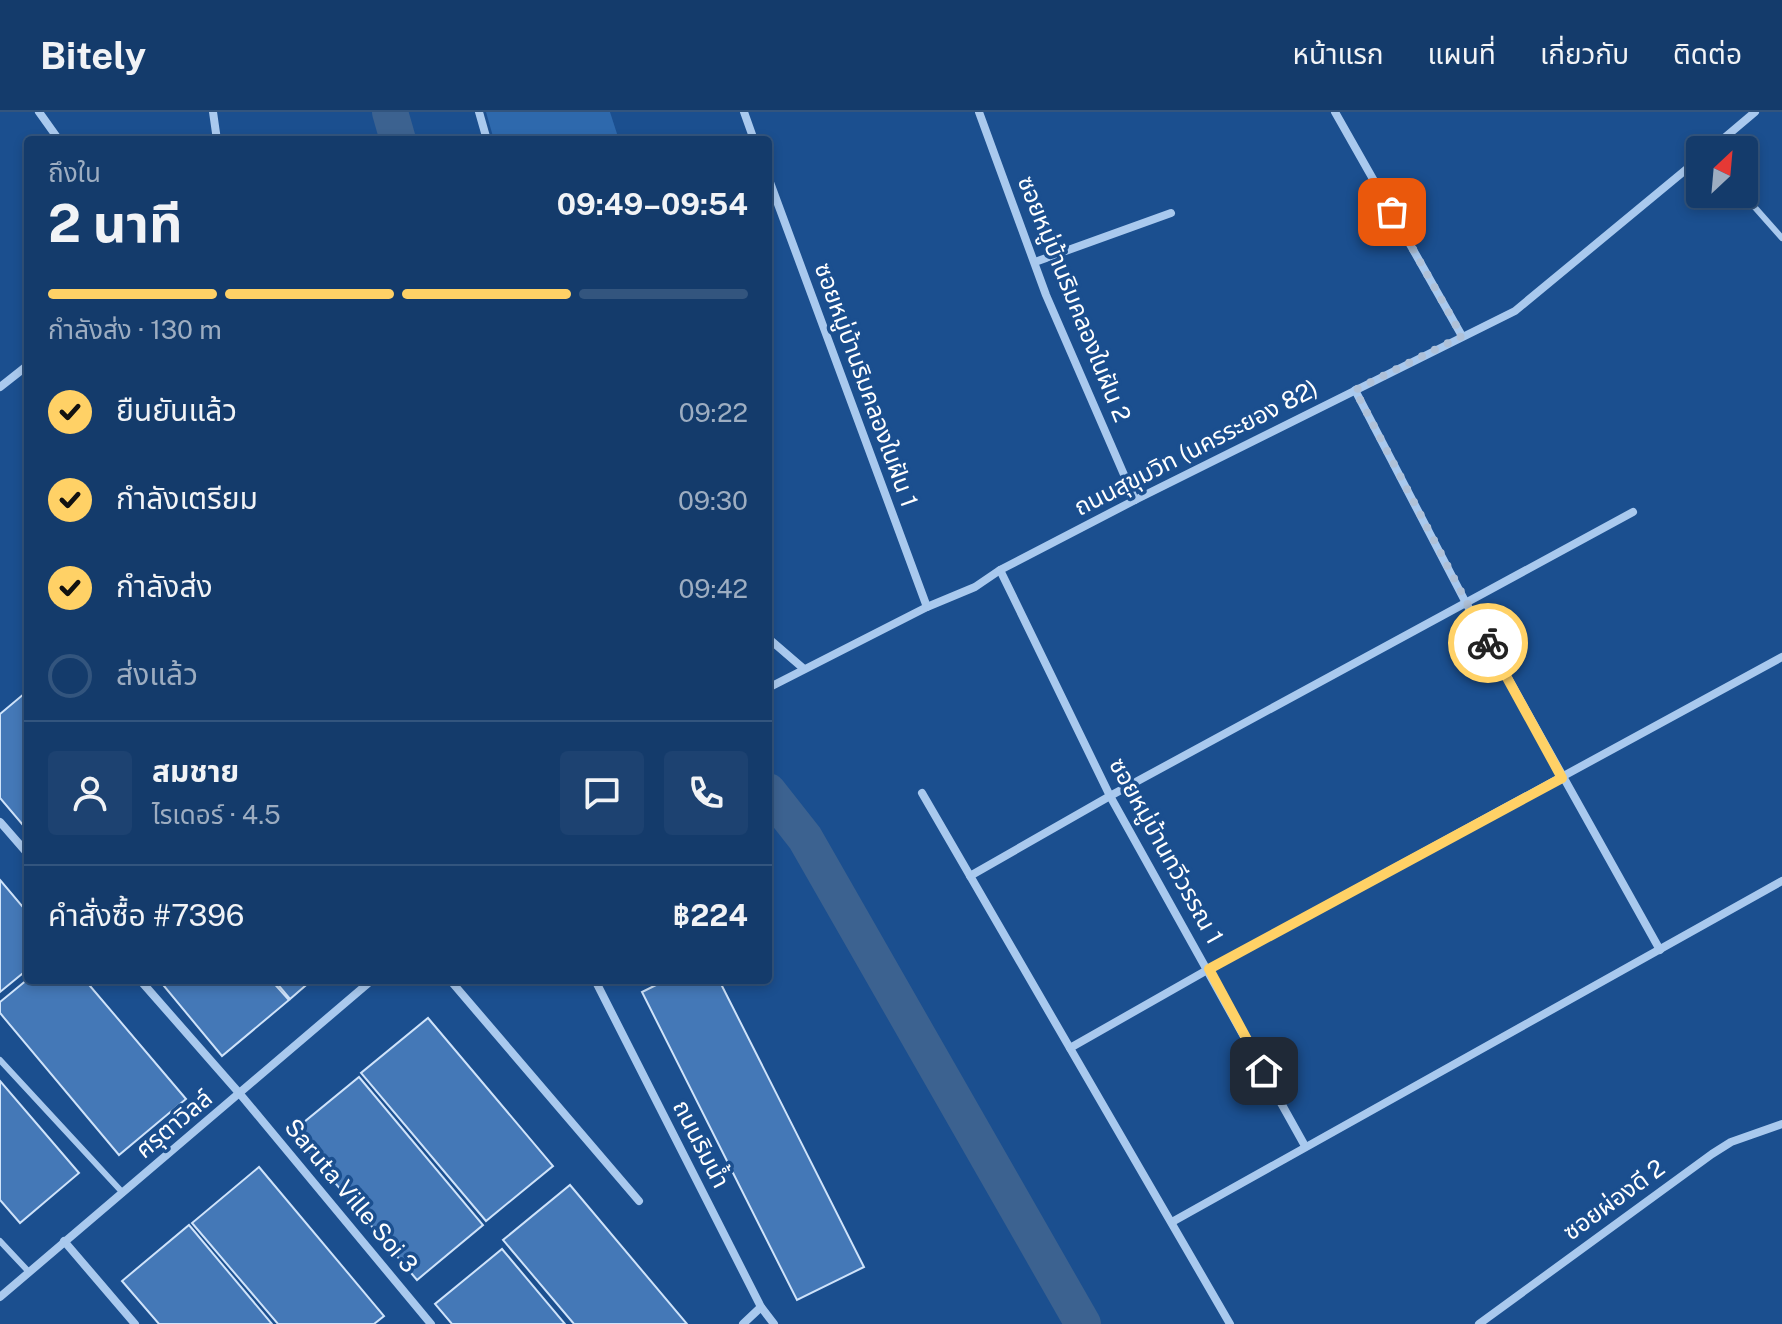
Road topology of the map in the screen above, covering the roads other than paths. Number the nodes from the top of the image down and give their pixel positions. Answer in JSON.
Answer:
{"nodes":[{"id":1,"x":39,"y":112,"type":"edge"},
{"id":2,"x":213,"y":112,"type":"edge"},
{"id":3,"x":479,"y":112,"type":"edge"},
{"id":4,"x":744,"y":112,"type":"edge"},
{"id":5,"x":979,"y":112,"type":"edge"},
{"id":6,"x":1335,"y":112,"type":"edge"},
{"id":7,"x":1755,"y":112,"type":"edge"},
{"id":8,"x":56,"y":136,"type":"edge"},
{"id":9,"x":216,"y":136,"type":"edge"},
{"id":10,"x":486,"y":136,"type":"edge"},
{"id":11,"x":753,"y":136,"type":"edge"},
{"id":12,"x":1727,"y":136,"type":"edge"},
{"id":13,"x":1686,"y":170,"type":"edge"},
{"id":14,"x":772,"y":188,"type":"edge"},
{"id":15,"x":1755,"y":208,"type":"edge"},
{"id":16,"x":1171,"y":213,"type":"dead end"},
{"id":17,"x":1782,"y":238,"type":"edge"},
{"id":18,"x":1035,"y":262,"type":"junction"},
{"id":19,"x":1462,"y":336,"type":"junction"},
{"id":20,"x":24,"y":368,"type":"edge"},
{"id":21,"x":0,"y":387,"type":"edge"},
{"id":22,"x":1355,"y":390,"type":"junction"},
{"id":23,"x":1135,"y":500,"type":"junction"},
{"id":24,"x":1633,"y":512,"type":"dead end"},
{"id":25,"x":1000,"y":570,"type":"junction"},
{"id":26,"x":1466,"y":603,"type":"junction"},
{"id":27,"x":927,"y":607,"type":"junction"},
{"id":28,"x":772,"y":641,"type":"edge"},
{"id":29,"x":1782,"y":657,"type":"edge"},
{"id":30,"x":804,"y":669,"type":"junction"},
{"id":31,"x":772,"y":686,"type":"edge"},
{"id":32,"x":1562,"y":778,"type":"junction"},
{"id":33,"x":922,"y":793,"type":"dead end"},
{"id":34,"x":1110,"y":796,"type":"junction"},
{"id":35,"x":0,"y":822,"type":"edge"},
{"id":36,"x":24,"y":849,"type":"edge"},
{"id":37,"x":970,"y":876,"type":"junction"},
{"id":38,"x":1782,"y":881,"type":"edge"},
{"id":39,"x":1660,"y":950,"type":"junction"},
{"id":40,"x":1209,"y":969,"type":"junction"},
{"id":41,"x":144,"y":984,"type":"edge"},
{"id":42,"x":367,"y":984,"type":"edge"},
{"id":43,"x":453,"y":984,"type":"edge"},
{"id":44,"x":597,"y":984,"type":"edge"},
{"id":45,"x":1070,"y":1048,"type":"junction"},
{"id":46,"x":0,"y":1060,"type":"edge"},
{"id":47,"x":240,"y":1094,"type":"junction"},
{"id":48,"x":1782,"y":1124,"type":"edge"},
{"id":49,"x":1305,"y":1146,"type":"junction"},
{"id":50,"x":123,"y":1193,"type":"junction"},
{"id":51,"x":639,"y":1201,"type":"dead end"},
{"id":52,"x":1172,"y":1222,"type":"junction"},
{"id":53,"x":0,"y":1241,"type":"edge"},
{"id":54,"x":64,"y":1241,"type":"junction"},
{"id":55,"x":29,"y":1272,"type":"junction"},
{"id":56,"x":0,"y":1297,"type":"edge"},
{"id":57,"x":761,"y":1307,"type":"junction"},
{"id":58,"x":135,"y":1324,"type":"edge"},
{"id":59,"x":431,"y":1324,"type":"edge"},
{"id":60,"x":743,"y":1324,"type":"edge"},
{"id":61,"x":774,"y":1324,"type":"edge"},
{"id":62,"x":1230,"y":1324,"type":"edge"},
{"id":63,"x":1479,"y":1324,"type":"edge"}],
"edges":[{"from":1,"to":8,"type":"street"},
{"from":2,"to":9,"type":"street"},
{"from":3,"to":10,"type":"street"},
{"from":4,"to":11,"type":"street"},
{"from":5,"to":18,"type":"street","name":"ซอยหมู่บ้านริมคลองในฝัน 2"},
{"from":6,"to":19,"type":"street"},
{"from":7,"to":12,"type":"street"},
{"from":13,"to":19,"type":"street","name":"ถนนสุขุมวิท (นครระยอง 82)"},
{"from":14,"to":27,"type":"street","name":"ซอยหมู่บ้านริมคลองในฝัน 1"},
{"from":15,"to":17,"type":"lane"},
{"from":16,"to":18,"type":"street"},
{"from":18,"to":23,"type":"street","name":"ซอยหมู่บ้านริมคลองในฝัน 2"},
{"from":19,"to":22,"type":"street","name":"ถนนสุขุมวิท (นครระยอง 82)"},
{"from":20,"to":21,"type":"street"},
{"from":22,"to":23,"type":"street","name":"ถนนสุขุมวิท (นครระยอง 82)"},
{"from":22,"to":26,"type":"street"},
{"from":23,"to":25,"type":"street","name":"ถนนสุขุมวิท (นครระยอง 82)"},
{"from":24,"to":26,"type":"street"},
{"from":25,"to":27,"type":"street","name":"ถนนสุขุมวิท (นครระยอง 82)"},
{"from":25,"to":34,"type":"street","name":"ซอยหมู่บ้านทวีวรรณ 1"},
{"from":26,"to":32,"type":"street"},
{"from":26,"to":34,"type":"street"},
{"from":27,"to":30,"type":"street","name":"ถนนสุขุมวิท (นครระยอง 82)"},
{"from":28,"to":30,"type":"street"},
{"from":29,"to":32,"type":"street"},
{"from":30,"to":31,"type":"street","name":"ถนนสุขุมวิท (นครระยอง 82)"},
{"from":32,"to":39,"type":"street"},
{"from":32,"to":40,"type":"street"},
{"from":33,"to":37,"type":"street"},
{"from":34,"to":37,"type":"street"},
{"from":34,"to":40,"type":"street","name":"ซอยหมู่บ้านทวีวรรณ 1"},
{"from":35,"to":36,"type":"street"},
{"from":37,"to":45,"type":"street"},
{"from":38,"to":39,"type":"street"},
{"from":39,"to":49,"type":"street"},
{"from":40,"to":45,"type":"street"},
{"from":40,"to":49,"type":"street","name":"ซอยหมู่บ้านทวีวรรณ 1"},
{"from":41,"to":47,"type":"street","name":"Saruta Ville Soi 3"},
{"from":42,"to":47,"type":"street","name":"ศรุตาวิลล์"},
{"from":43,"to":51,"type":"street"},
{"from":44,"to":57,"type":"street","name":"ถนนริมน้ำ"},
{"from":45,"to":52,"type":"street"},
{"from":46,"to":50,"type":"lane"},
{"from":47,"to":50,"type":"street","name":"ศรุตาวิลล์"},
{"from":47,"to":59,"type":"street","name":"Saruta Ville Soi 3"},
{"from":48,"to":63,"type":"street","name":"ซอยผ่องดี 2"},
{"from":49,"to":52,"type":"street"},
{"from":50,"to":54,"type":"street","name":"ศรุตาวิลล์"},
{"from":52,"to":62,"type":"street"},
{"from":53,"to":55,"type":"lane"},
{"from":54,"to":55,"type":"street","name":"ศรุตาวิลล์"},
{"from":54,"to":58,"type":"street"},
{"from":55,"to":56,"type":"street","name":"ศรุตาวิลล์"},
{"from":57,"to":60,"type":"street"},
{"from":57,"to":61,"type":"street","name":"ถนนริมน้ำ"}]}
